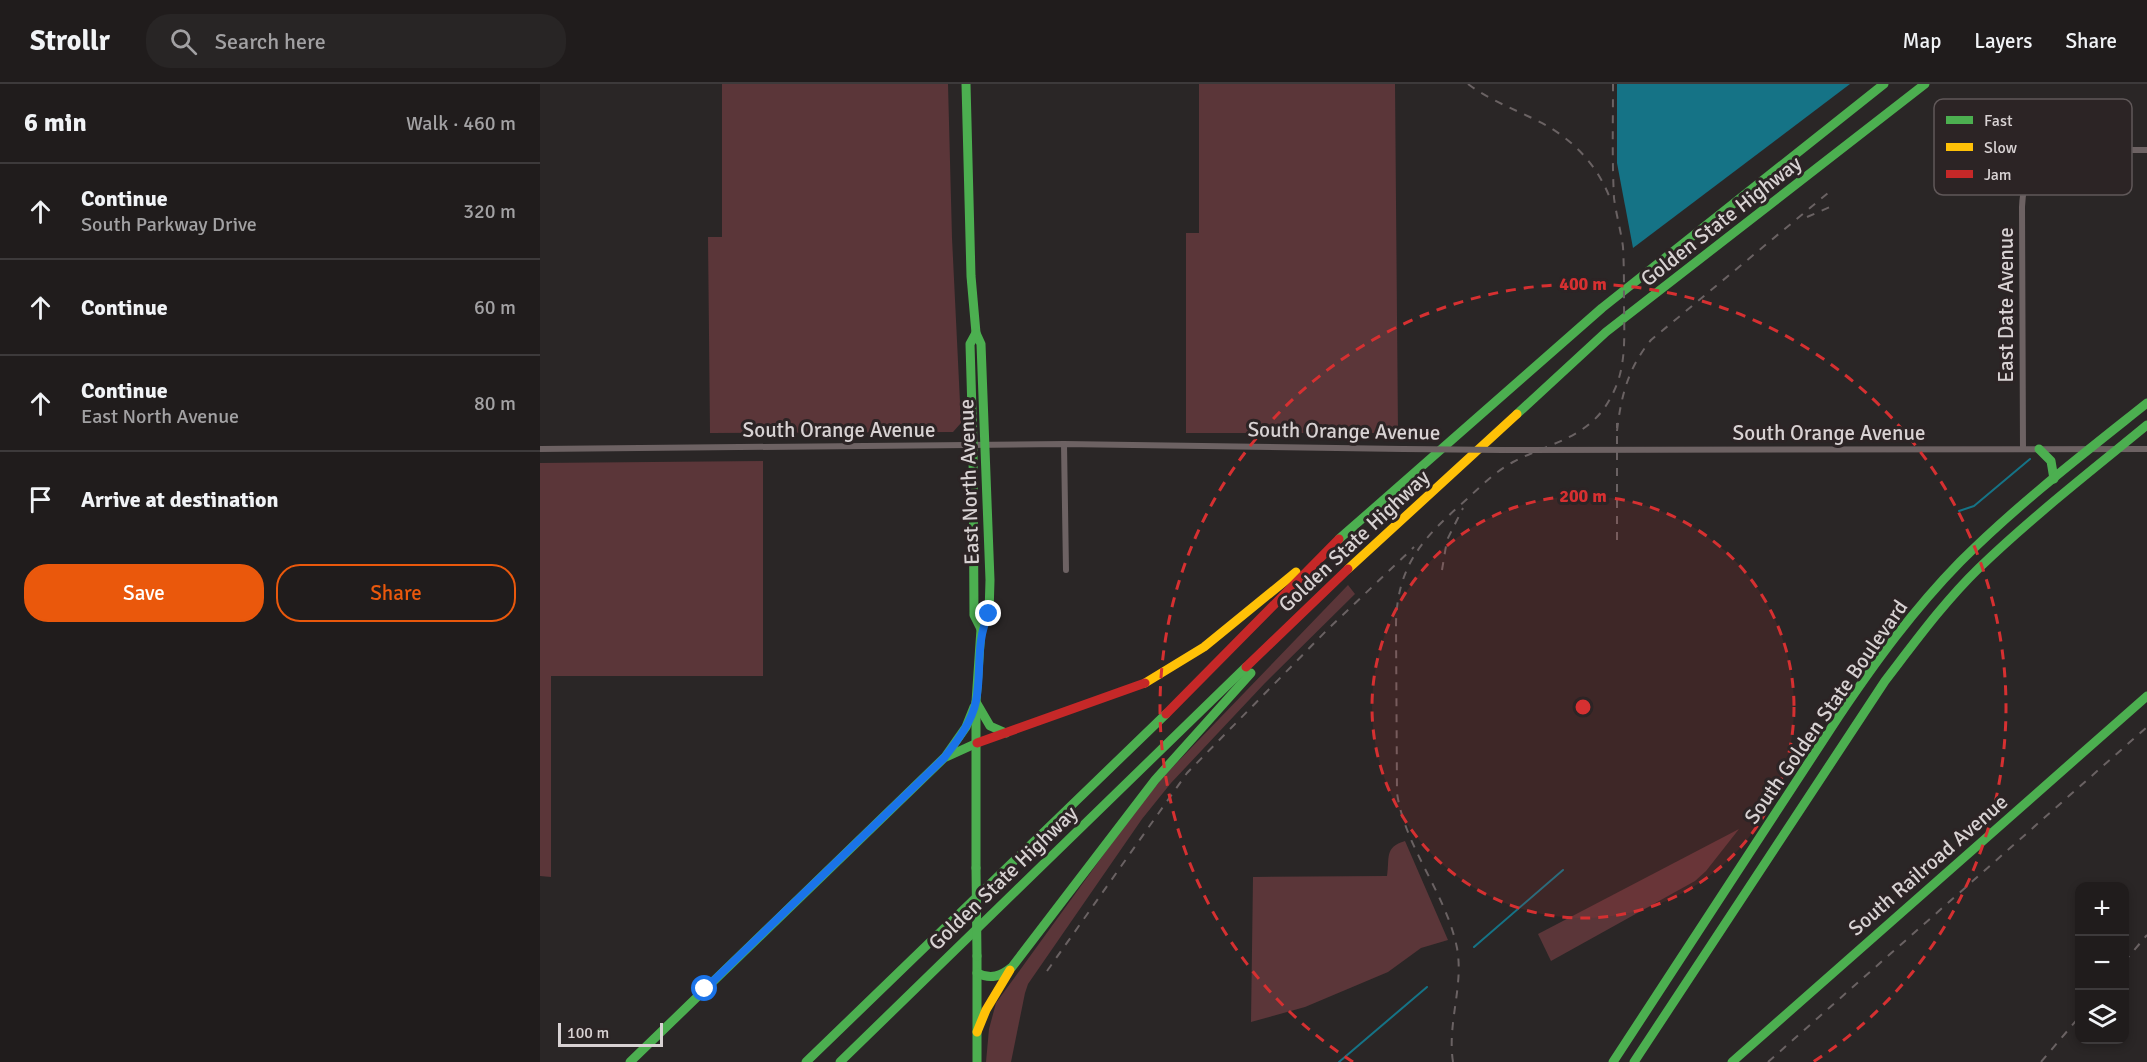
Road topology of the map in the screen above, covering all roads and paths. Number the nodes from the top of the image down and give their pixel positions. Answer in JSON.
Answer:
{"nodes":[{"id":1,"x":966,"y":84,"type":"edge"},
{"id":2,"x":1884,"y":84,"type":"edge"},
{"id":3,"x":1925,"y":84,"type":"edge"},
{"id":4,"x":2132,"y":150,"type":"edge"},
{"id":5,"x":2147,"y":150,"type":"edge"},
{"id":6,"x":2023,"y":195,"type":"edge"},
{"id":7,"x":976,"y":333,"type":"junction"},
{"id":8,"x":2147,"y":403,"type":"edge"},
{"id":9,"x":2147,"y":425,"type":"edge"},
{"id":10,"x":1064,"y":444,"type":"junction"},
{"id":11,"x":973,"y":445,"type":"junction"},
{"id":12,"x":986,"y":445,"type":"junction"},
{"id":13,"x":540,"y":448,"type":"edge"},
{"id":14,"x":2092,"y":448,"type":"junction"},
{"id":15,"x":2022,"y":449,"type":"junction"},
{"id":16,"x":2039,"y":449,"type":"junction"},
{"id":17,"x":2117,"y":449,"type":"junction"},
{"id":18,"x":2147,"y":449,"type":"edge"},
{"id":19,"x":2054,"y":479,"type":"junction"},
{"id":20,"x":1342,"y":536,"type":"junction"},
{"id":21,"x":1066,"y":570,"type":"dead end"},
{"id":22,"x":1333,"y":583,"type":"junction"},
{"id":23,"x":981,"y":629,"type":"junction"},
{"id":24,"x":2147,"y":696,"type":"edge"},
{"id":25,"x":976,"y":702,"type":"junction"},
{"id":26,"x":1006,"y":733,"type":"junction"},
{"id":27,"x":977,"y":743,"type":"junction"},
{"id":28,"x":944,"y":758,"type":"junction"},
{"id":29,"x":1012,"y":967,"type":"junction"},
{"id":30,"x":977,"y":972,"type":"junction"},
{"id":31,"x":977,"y":1032,"type":"junction"},
{"id":32,"x":630,"y":1062,"type":"edge"},
{"id":33,"x":806,"y":1062,"type":"edge"},
{"id":34,"x":840,"y":1062,"type":"edge"},
{"id":35,"x":977,"y":1062,"type":"edge"},
{"id":36,"x":1613,"y":1062,"type":"edge"},
{"id":37,"x":1634,"y":1062,"type":"edge"},
{"id":38,"x":1732,"y":1062,"type":"edge"}],
"edges":[{"from":1,"to":7,"type":"main road","name":"East North Avenue"},
{"from":2,"to":20,"type":"main road","name":"Golden State Highway"},
{"from":3,"to":22,"type":"main road","name":"Golden State Highway"},
{"from":4,"to":5,"type":"street","name":"East Date Avenue"},
{"from":6,"to":15,"type":"street","name":"East Date Avenue"},
{"from":7,"to":11,"type":"main road","name":"East North Avenue"},
{"from":7,"to":12,"type":"main road","name":"East North Avenue"},
{"from":8,"to":14,"type":"main road","name":"South Golden State Boulevard"},
{"from":9,"to":17,"type":"main road","name":"South Golden State Boulevard"},
{"from":10,"to":12,"type":"street","name":"South Orange Avenue"},
{"from":10,"to":15,"type":"street","name":"South Orange Avenue","bridge":true},
{"from":10,"to":21,"type":"street"},
{"from":11,"to":12,"type":"street","name":"South Orange Avenue"},
{"from":11,"to":13,"type":"street","name":"South Orange Avenue"},
{"from":11,"to":23,"type":"main road","name":"East North Avenue"},
{"from":12,"to":23,"type":"main road","name":"East North Avenue"},
{"from":14,"to":16,"type":"street","name":"South Orange Avenue"},
{"from":14,"to":17,"type":"street","name":"South Orange Avenue"},
{"from":14,"to":19,"type":"main road","name":"South Golden State Boulevard"},
{"from":15,"to":16,"type":"street","name":"South Orange Avenue"},
{"from":16,"to":19,"type":"main road"},
{"from":17,"to":18,"type":"street","name":"South Orange Avenue"},
{"from":17,"to":37,"type":"main road","name":"South Golden State Boulevard"},
{"from":19,"to":36,"type":"main road","name":"South Golden State Boulevard"},
{"from":20,"to":26,"type":"main road"},
{"from":20,"to":33,"type":"main road","name":"Golden State Highway"},
{"from":22,"to":29,"type":"main road"},
{"from":22,"to":34,"type":"main road","name":"Golden State Highway"},
{"from":23,"to":25,"type":"main road","name":"East North Avenue"},
{"from":24,"to":38,"type":"main road","name":"South Railroad Avenue"},
{"from":25,"to":26,"type":"main road"},
{"from":25,"to":27,"type":"main road","name":"East North Avenue"},
{"from":25,"to":28,"type":"main road"},
{"from":26,"to":27,"type":"main road"},
{"from":27,"to":28,"type":"main road"},
{"from":27,"to":30,"type":"main road","name":"East North Avenue","bridge":true},
{"from":28,"to":32,"type":"main road"},
{"from":29,"to":30,"type":"main road"},
{"from":29,"to":31,"type":"main road"},
{"from":30,"to":31,"type":"main road","name":"East North Avenue"},
{"from":31,"to":35,"type":"main road","name":"East North Avenue"}]}
